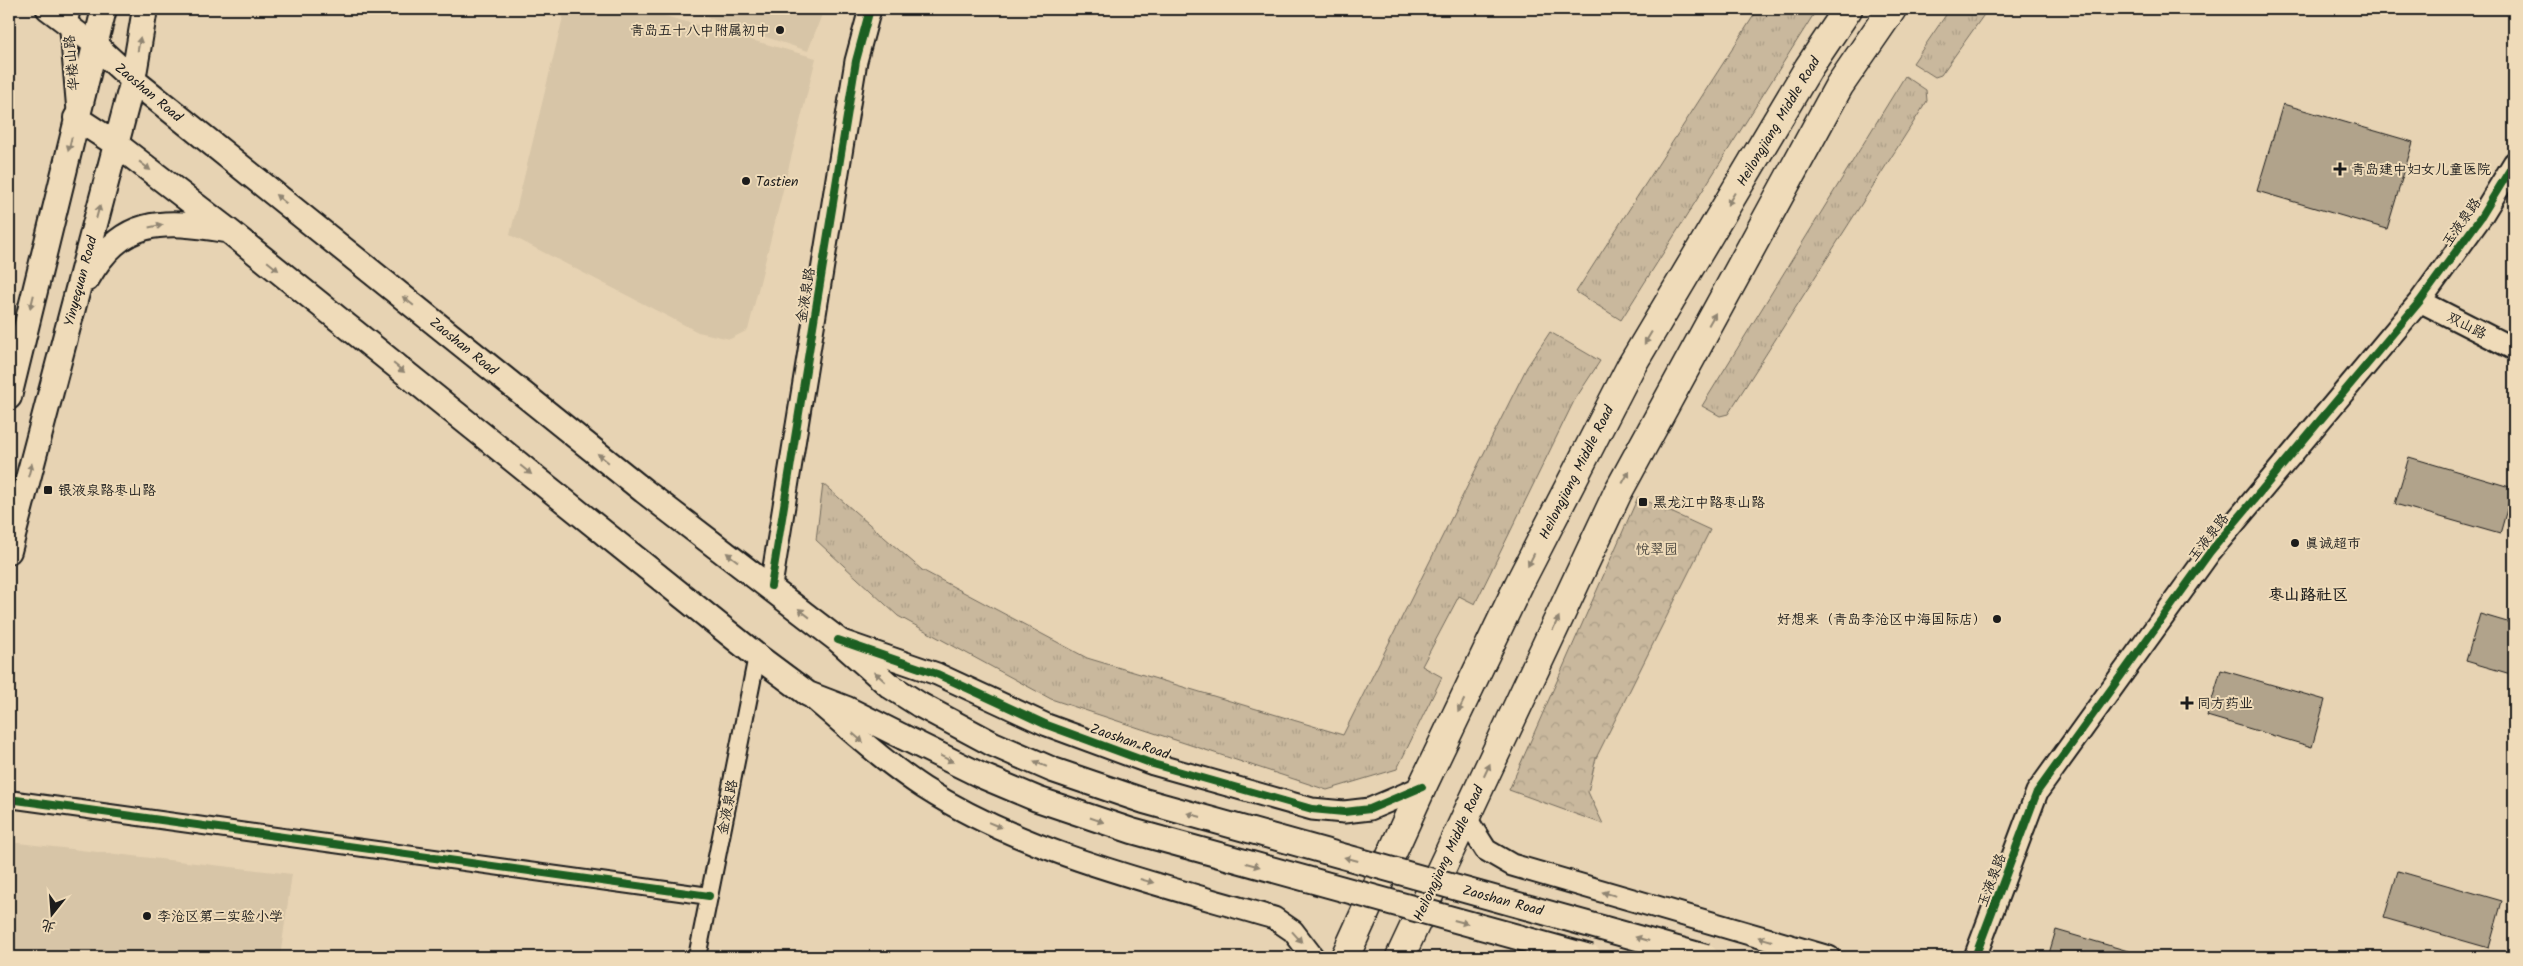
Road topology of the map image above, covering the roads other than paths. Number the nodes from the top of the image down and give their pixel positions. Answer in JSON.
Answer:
{"nodes":[{"id":1,"x":47,"y":9,"type":"edge"},
{"id":2,"x":104,"y":9,"type":"edge"},
{"id":3,"x":145,"y":9,"type":"edge"},
{"id":4,"x":870,"y":9,"type":"edge"},
{"id":5,"x":1848,"y":9,"type":"edge"},
{"id":6,"x":1892,"y":9,"type":"edge"},
{"id":7,"x":70,"y":17,"type":"edge"},
{"id":8,"x":96,"y":46,"type":"junction"},
{"id":9,"x":133,"y":80,"type":"junction"},
{"id":10,"x":76,"y":118,"type":"junction"},
{"id":11,"x":116,"y":144,"type":"junction"},
{"id":12,"x":2514,"y":163,"type":"edge"},
{"id":13,"x":229,"y":231,"type":"junction"},
{"id":14,"x":2420,"y":301,"type":"junction"},
{"id":15,"x":74,"y":303,"type":"junction"},
{"id":16,"x":2514,"y":349,"type":"edge"},
{"id":17,"x":9,"y":397,"type":"edge"},
{"id":18,"x":9,"y":551,"type":"edge"},
{"id":19,"x":771,"y":586,"type":"junction"},
{"id":20,"x":838,"y":640,"type":"junction"},
{"id":21,"x":757,"y":656,"type":"junction"},
{"id":22,"x":808,"y":694,"type":"junction"},
{"id":23,"x":1422,"y":787,"type":"junction"},
{"id":24,"x":9,"y":799,"type":"edge"},
{"id":25,"x":1465,"y":817,"type":"junction"},
{"id":26,"x":709,"y":896,"type":"junction"},
{"id":27,"x":697,"y":957,"type":"edge"},
{"id":28,"x":1313,"y":957,"type":"edge"},
{"id":29,"x":1345,"y":957,"type":"edge"},
{"id":30,"x":1400,"y":957,"type":"edge"},
{"id":31,"x":1590,"y":957,"type":"edge"},
{"id":32,"x":1706,"y":957,"type":"edge"},
{"id":33,"x":1828,"y":957,"type":"edge"},
{"id":34,"x":1975,"y":957,"type":"edge"}],
"edges":[{"from":1,"to":7,"type":"street"},
{"from":2,"to":8,"type":"main road"},
{"from":9,"to":3,"type":"main road","name":"Yinyequan Road","one_way":true},
{"from":4,"to":19,"type":"street","name":"金液泉路"},
{"from":5,"to":23,"type":"highway","name":"Heilongjiang Middle Road","one_way":true},
{"from":25,"to":6,"type":"highway","name":"Heilongjiang Middle Road","one_way":true},
{"from":7,"to":8,"type":"street"},
{"from":7,"to":10,"type":"street","name":"华楼山路"},
{"from":8,"to":9,"type":"main road","name":"Zaoshan Road"},
{"from":8,"to":10,"type":"main road"},
{"from":9,"to":11,"type":"main road","name":"Yinyequan Road"},
{"from":19,"to":9,"type":"main road","name":"Zaoshan Road","one_way":true},
{"from":10,"to":11,"type":"main road"},
{"from":10,"to":17,"type":"main road","one_way":true},
{"from":11,"to":13,"type":"main road","one_way":true},
{"from":15,"to":11,"type":"main road","name":"Yinyequan Road","one_way":true},
{"from":12,"to":14,"type":"street","name":"玉液泉路"},
{"from":15,"to":13,"type":"main road","one_way":true},
{"from":13,"to":21,"type":"main road","one_way":true},
{"from":14,"to":16,"type":"street","name":"双山路"},
{"from":14,"to":34,"type":"street","name":"玉液泉路"},
{"from":18,"to":15,"type":"main road","name":"Yinyequan Road","one_way":true},
{"from":20,"to":19,"type":"main road","name":"Zaoshan Road","one_way":true},
{"from":20,"to":23,"type":"street","name":"Zaoshan Road"},
{"from":32,"to":20,"type":"main road","name":"Zaoshan Road","one_way":true,"bridge":true},
{"from":21,"to":22,"type":"main road"},
{"from":21,"to":26,"type":"street","name":"金液泉路"},
{"from":22,"to":28,"type":"street","one_way":true},
{"from":22,"to":31,"type":"main road","one_way":true,"bridge":true},
{"from":23,"to":29,"type":"highway","name":"Heilongjiang Middle Road"},
{"from":24,"to":26,"type":"street"},
{"from":25,"to":30,"type":"highway","name":"Heilongjiang Middle Road"},
{"from":33,"to":25,"type":"street","one_way":true},
{"from":26,"to":27,"type":"street","name":"金液泉路"}]}
